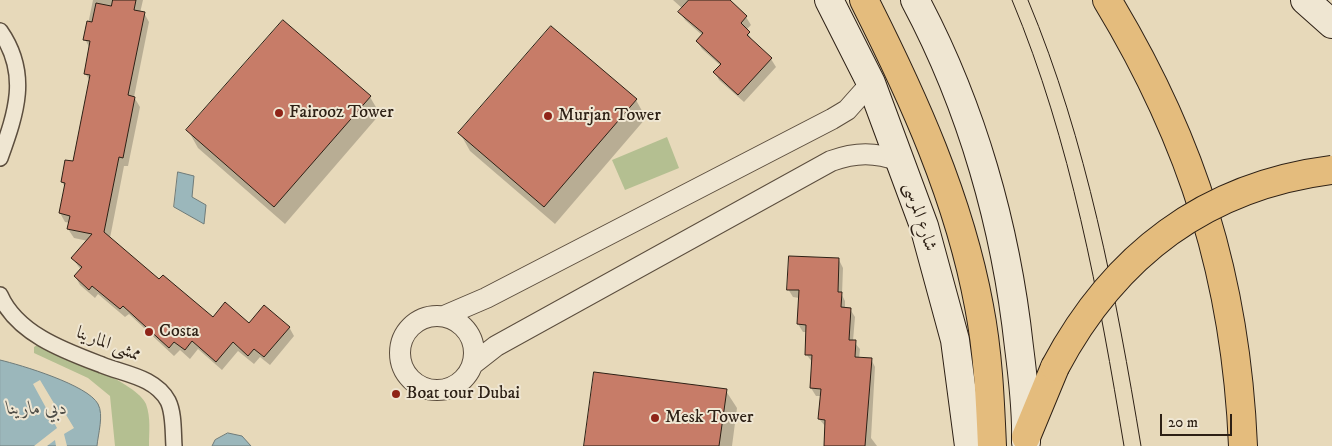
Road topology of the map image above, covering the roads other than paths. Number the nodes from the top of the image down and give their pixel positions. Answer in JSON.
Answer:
{"nodes":[{"id":1,"x":829,"y":0,"type":"edge"},
{"id":2,"x":864,"y":0,"type":"edge"},
{"id":3,"x":915,"y":0,"type":"edge"},
{"id":4,"x":1098,"y":0,"type":"edge"},
{"id":5,"x":1305,"y":0,"type":"edge"},
{"id":6,"x":1113,"y":11,"type":"edge"},
{"id":7,"x":1332,"y":24,"type":"edge"},
{"id":8,"x":0,"y":31,"type":"edge"},
{"id":9,"x":872,"y":83,"type":"junction"},
{"id":10,"x":0,"y":158,"type":"edge"},
{"id":11,"x":900,"y":161,"type":"junction"},
{"id":12,"x":1332,"y":170,"type":"edge"},
{"id":13,"x":0,"y":295,"type":"edge"},
{"id":14,"x":444,"y":316,"type":"junction"},
{"id":15,"x":473,"y":364,"type":"junction"},
{"id":16,"x":1026,"y":442,"type":"edge"},
{"id":17,"x":174,"y":446,"type":"edge"},
{"id":18,"x":969,"y":446,"type":"edge"},
{"id":19,"x":992,"y":446,"type":"edge"},
{"id":20,"x":1242,"y":446,"type":"edge"}],
"edges":[{"from":1,"to":9,"type":"main road","name":"شارع المرسى"},
{"from":2,"to":19,"type":"highway"},
{"from":3,"to":16,"type":"main road"},
{"from":4,"to":6,"type":"highway"},
{"from":5,"to":7,"type":"main road"},
{"from":6,"to":20,"type":"highway"},
{"from":8,"to":10,"type":"street"},
{"from":9,"to":11,"type":"main road","name":"شارع المرسى"},
{"from":9,"to":14,"type":"street"},
{"from":11,"to":15,"type":"street"},
{"from":11,"to":18,"type":"main road","name":"شارع المرسى"},
{"from":12,"to":16,"type":"highway","bridge":true},
{"from":13,"to":17,"type":"street","name":"ممشى المارينا"},
{"from":14,"to":15,"type":"street"},
{"from":14,"to":15,"type":"street"}]}
